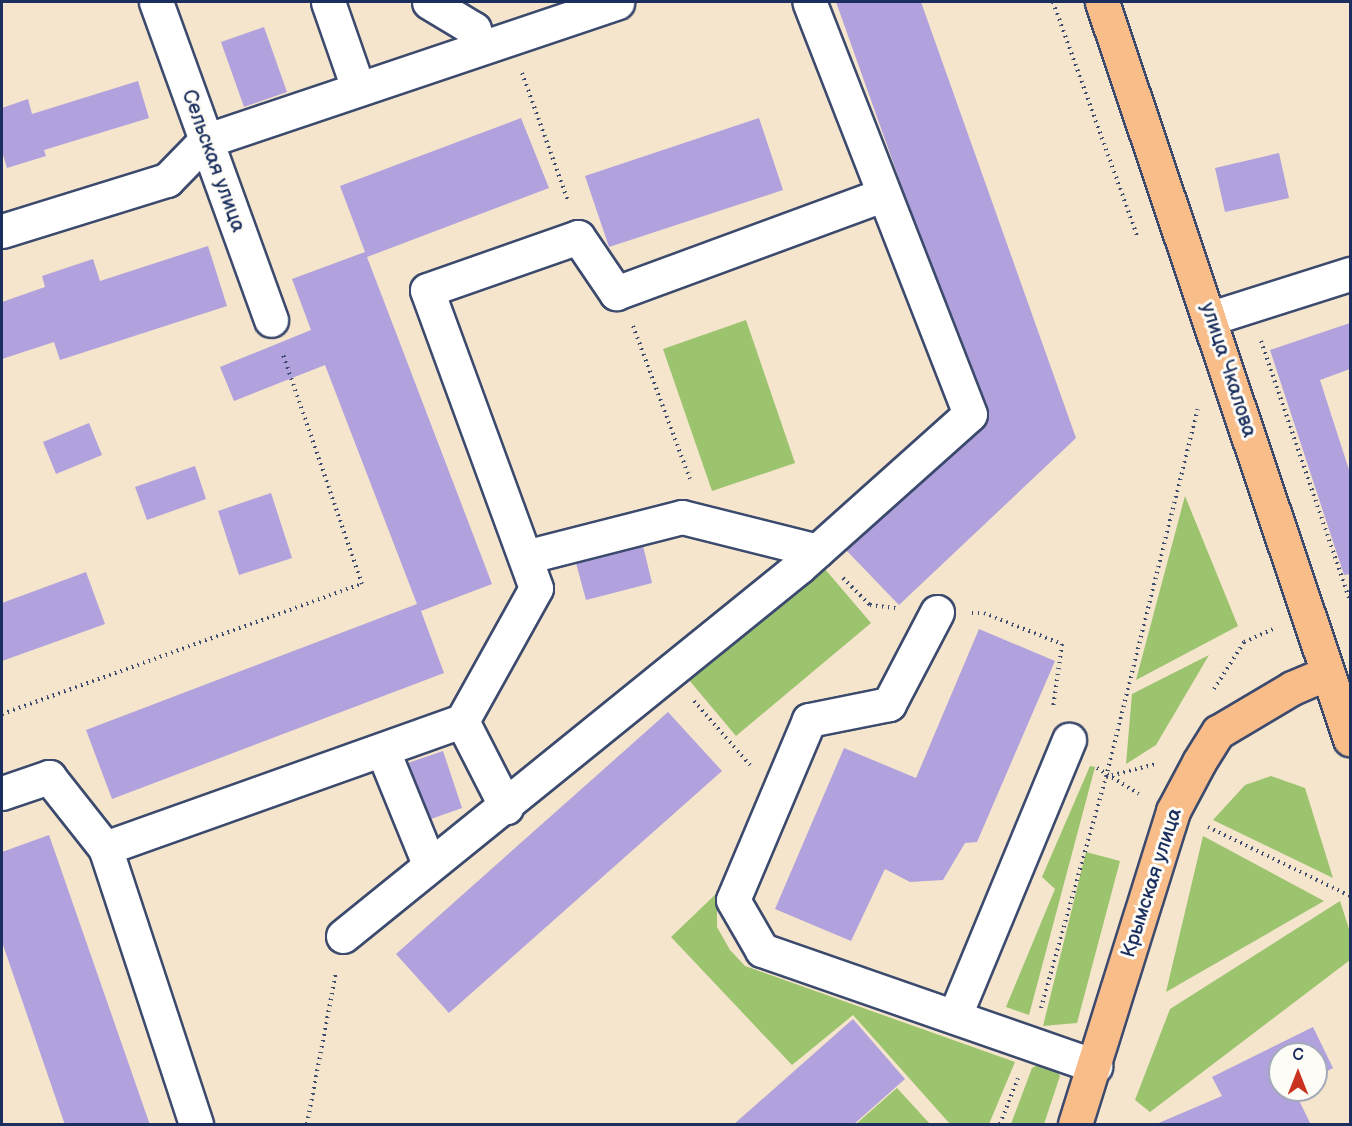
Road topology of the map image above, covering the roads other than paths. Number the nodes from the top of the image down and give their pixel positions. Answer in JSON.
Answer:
{"nodes":[{"id":1,"x":156,"y":2,"type":"edge"},
{"id":2,"x":328,"y":2,"type":"edge"},
{"id":3,"x":429,"y":2,"type":"edge"},
{"id":4,"x":617,"y":2,"type":"edge"},
{"id":5,"x":809,"y":2,"type":"edge"},
{"id":6,"x":1102,"y":2,"type":"edge"},
{"id":7,"x":494,"y":41,"type":"junction"},
{"id":8,"x":358,"y":87,"type":"junction"},
{"id":9,"x":205,"y":141,"type":"junction"},
{"id":10,"x":882,"y":195,"type":"junction"},
{"id":11,"x":2,"y":231,"type":"edge"},
{"id":12,"x":1350,"y":274,"type":"edge"},
{"id":13,"x":1211,"y":318,"type":"junction"},
{"id":14,"x":271,"y":320,"type":"road end"},
{"id":15,"x":817,"y":551,"type":"junction"},
{"id":16,"x":525,"y":557,"type":"junction"},
{"id":17,"x":937,"y":612,"type":"dead end"},
{"id":18,"x":1327,"y":673,"type":"junction"},
{"id":19,"x":462,"y":721,"type":"junction"},
{"id":20,"x":1350,"y":739,"type":"edge"},
{"id":21,"x":1069,"y":740,"type":"dead end"},
{"id":22,"x":383,"y":751,"type":"junction"},
{"id":23,"x":2,"y":793,"type":"edge"},
{"id":24,"x":506,"y":807,"type":"junction"},
{"id":25,"x":105,"y":848,"type":"junction"},
{"id":26,"x":429,"y":864,"type":"junction"},
{"id":27,"x":343,"y":936,"type":"road end"},
{"id":28,"x":955,"y":1015,"type":"junction"},
{"id":29,"x":1095,"y":1066,"type":"junction"},
{"id":30,"x":196,"y":1125,"type":"edge"},
{"id":31,"x":1075,"y":1125,"type":"edge"}],
"edges":[{"from":1,"to":9,"type":"street","name":"Сельская улица"},
{"from":2,"to":8,"type":"street"},
{"from":3,"to":7,"type":"street"},
{"from":4,"to":7,"type":"street"},
{"from":5,"to":10,"type":"street"},
{"from":6,"to":13,"type":"main road","name":"улица Чкалова"},
{"from":7,"to":8,"type":"street"},
{"from":8,"to":9,"type":"street"},
{"from":9,"to":11,"type":"street"},
{"from":9,"to":14,"type":"street","name":"Сельская улица"},
{"from":10,"to":15,"type":"street"},
{"from":10,"to":16,"type":"street"},
{"from":12,"to":13,"type":"street"},
{"from":13,"to":18,"type":"main road","name":"улица Чкалова"},
{"from":15,"to":16,"type":"street"},
{"from":15,"to":24,"type":"street"},
{"from":16,"to":19,"type":"street"},
{"from":17,"to":28,"type":"street"},
{"from":18,"to":20,"type":"main road","name":"улица Чкалова"},
{"from":18,"to":29,"type":"main road","name":"Крымская улица"},
{"from":19,"to":22,"type":"street"},
{"from":19,"to":24,"type":"street"},
{"from":21,"to":28,"type":"street"},
{"from":22,"to":25,"type":"street"},
{"from":22,"to":26,"type":"street"},
{"from":23,"to":25,"type":"street"},
{"from":24,"to":26,"type":"street"},
{"from":25,"to":30,"type":"street"},
{"from":26,"to":27,"type":"street"},
{"from":28,"to":29,"type":"street"},
{"from":29,"to":31,"type":"main road","name":"Крымская улица"}]}
